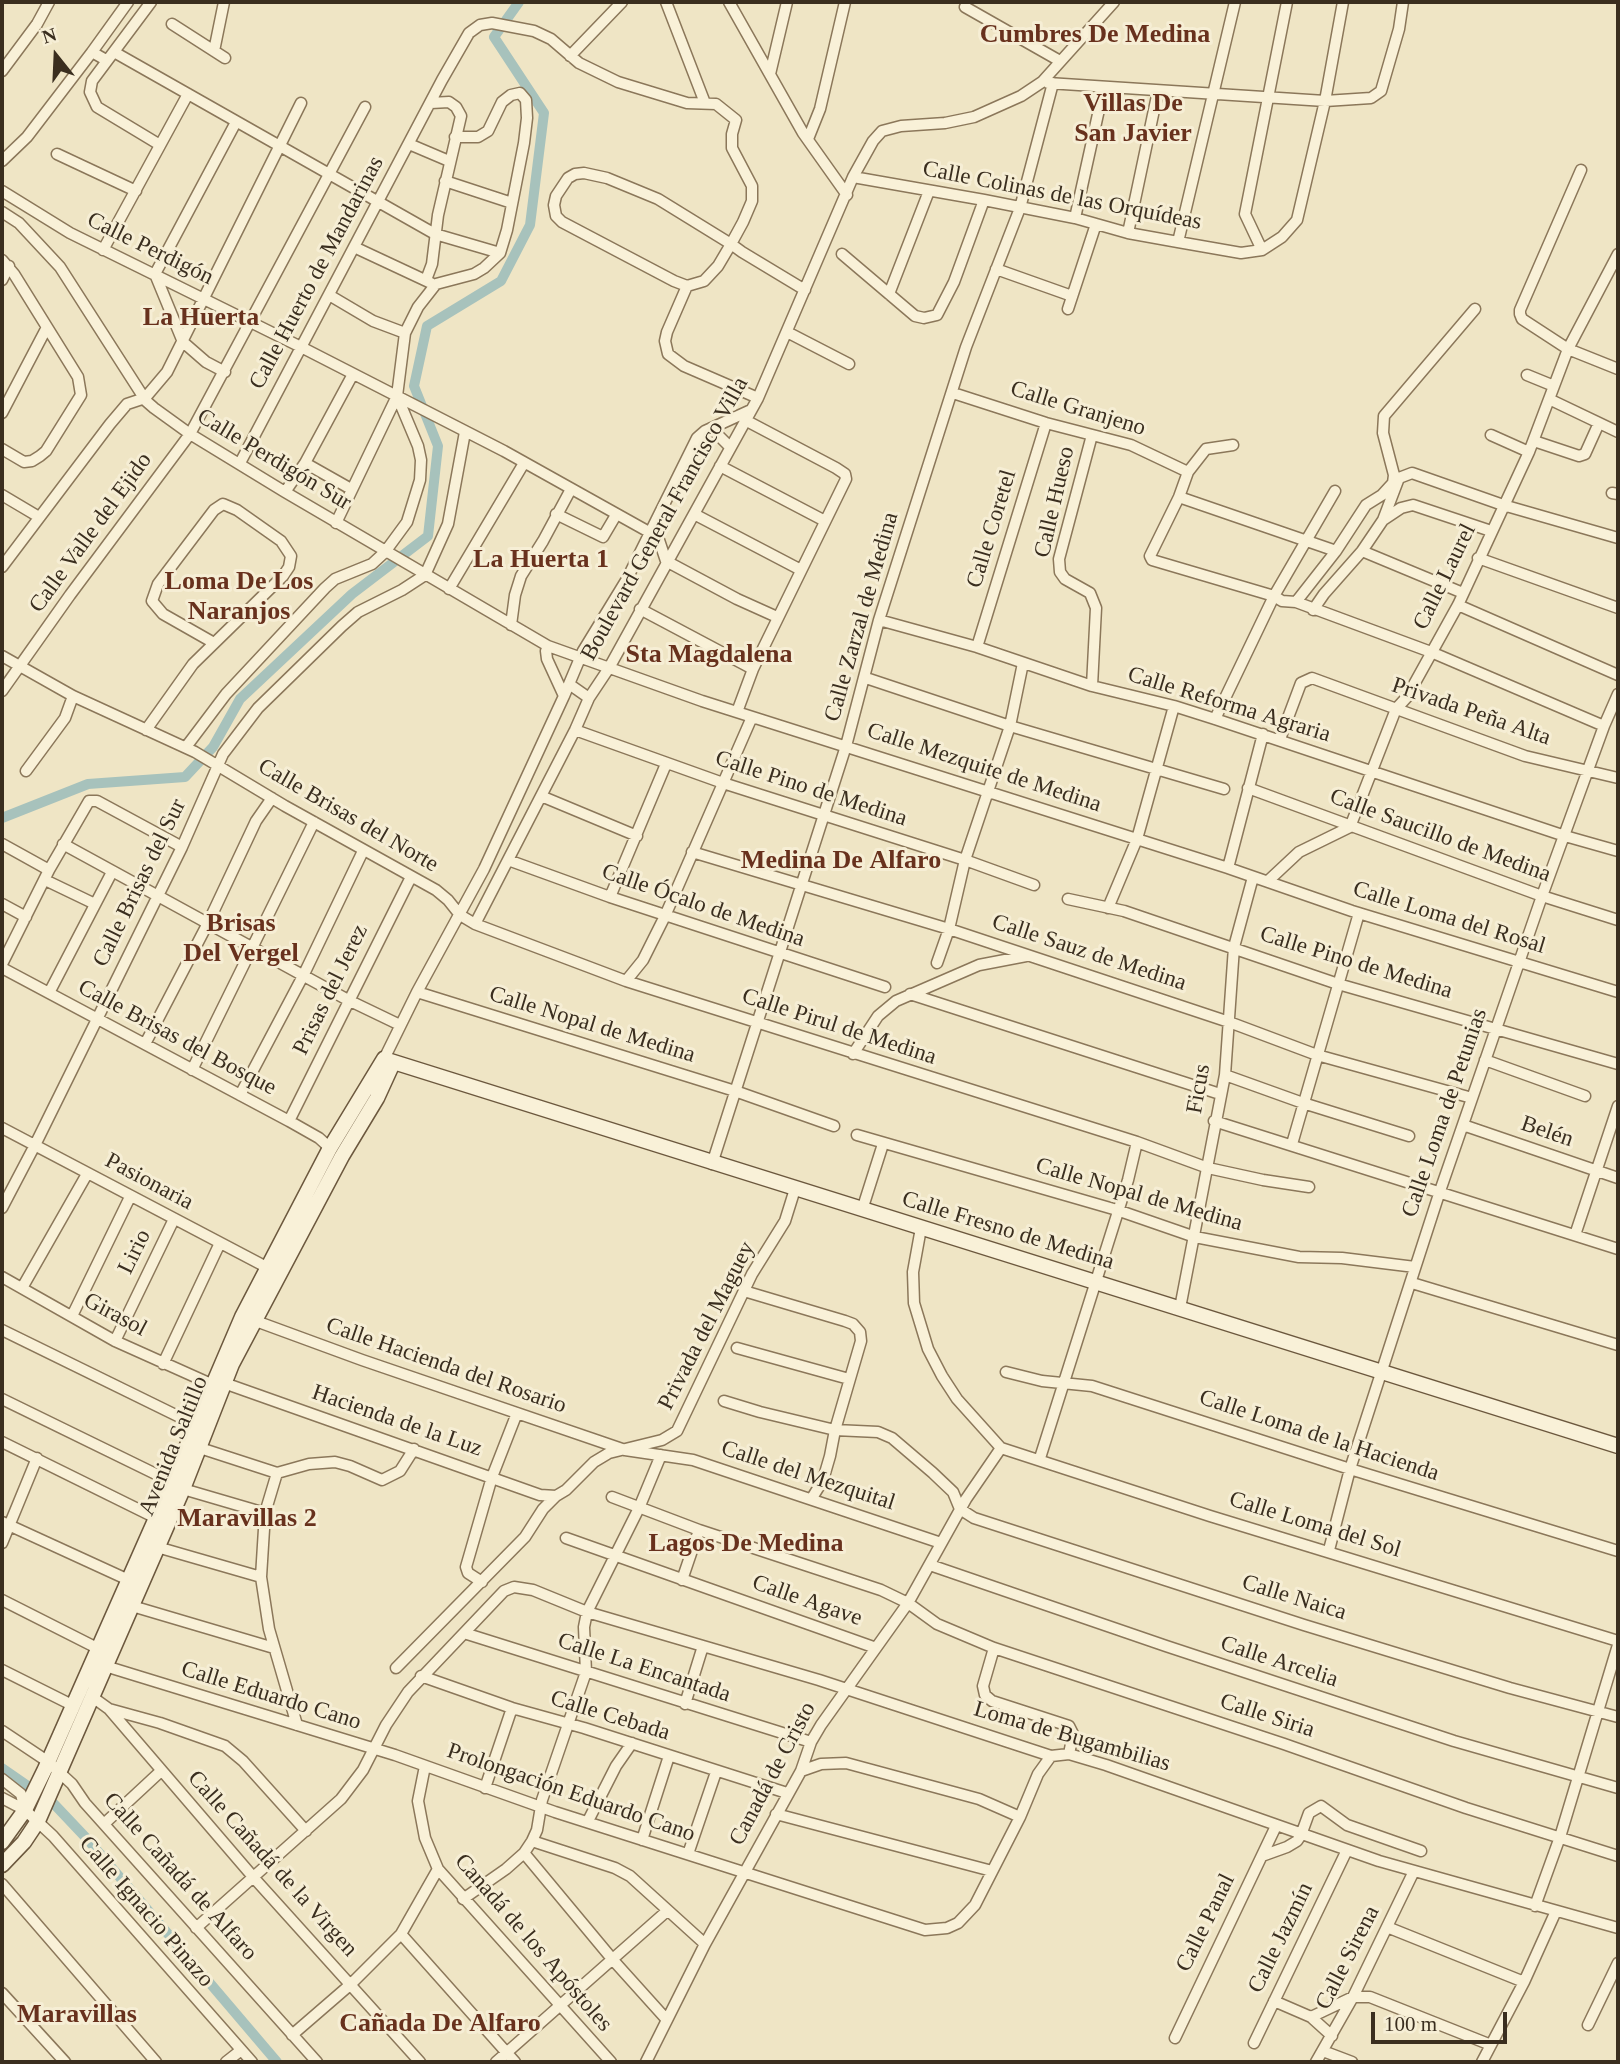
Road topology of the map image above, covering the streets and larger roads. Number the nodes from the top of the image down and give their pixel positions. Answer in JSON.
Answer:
{"nodes":[{"id":1,"x":48,"y":2,"type":"edge"},
{"id":2,"x":128,"y":2,"type":"edge"},
{"id":3,"x":151,"y":2,"type":"edge"},
{"id":4,"x":224,"y":2,"type":"edge"},
{"id":5,"x":622,"y":2,"type":"edge"},
{"id":6,"x":666,"y":2,"type":"edge"},
{"id":7,"x":729,"y":2,"type":"edge"},
{"id":8,"x":787,"y":2,"type":"edge"},
{"id":9,"x":845,"y":2,"type":"edge"},
{"id":10,"x":1112,"y":2,"type":"edge"},
{"id":11,"x":1235,"y":2,"type":"edge"},
{"id":12,"x":1287,"y":2,"type":"edge"},
{"id":13,"x":1343,"y":2,"type":"edge"},
{"id":14,"x":1403,"y":2,"type":"edge"},
{"id":15,"x":965,"y":7,"type":"dead end"},
{"id":16,"x":172,"y":24,"type":"dead end"},
{"id":17,"x":214,"y":51,"type":"junction"},
{"id":18,"x":92,"y":52,"type":"junction"},
{"id":19,"x":110,"y":56,"type":"junction"},
{"id":20,"x":570,"y":56,"type":"junction"},
{"id":21,"x":225,"y":58,"type":"dead end"},
{"id":22,"x":1060,"y":61,"type":"junction"},
{"id":23,"x":2,"y":71,"type":"edge"},
{"id":24,"x":770,"y":74,"type":"junction"},
{"id":25,"x":1047,"y":82,"type":"junction"},
{"id":26,"x":1104,"y":88,"type":"junction"},
{"id":27,"x":1158,"y":91,"type":"junction"},
{"id":28,"x":1214,"y":93,"type":"junction"},
{"id":29,"x":188,"y":94,"type":"junction"},
{"id":30,"x":1269,"y":98,"type":"junction"},
{"id":31,"x":1325,"y":101,"type":"junction"},
{"id":32,"x":301,"y":103,"type":"dead end"},
{"id":33,"x":431,"y":103,"type":"junction"},
{"id":34,"x":705,"y":103,"type":"junction"},
{"id":35,"x":365,"y":107,"type":"dead end"},
{"id":36,"x":236,"y":122,"type":"junction"},
{"id":37,"x":456,"y":137,"type":"junction"},
{"id":38,"x":808,"y":139,"type":"junction"},
{"id":39,"x":409,"y":144,"type":"junction"},
{"id":40,"x":160,"y":145,"type":"junction"},
{"id":41,"x":280,"y":147,"type":"junction"},
{"id":42,"x":57,"y":154,"type":"dead end"},
{"id":43,"x":2,"y":161,"type":"edge"},
{"id":44,"x":449,"y":161,"type":"junction"},
{"id":45,"x":1581,"y":170,"type":"dead end"},
{"id":46,"x":331,"y":175,"type":"junction"},
{"id":47,"x":853,"y":177,"type":"junction"},
{"id":48,"x":445,"y":181,"type":"junction"},
{"id":49,"x":2,"y":191,"type":"edge"},
{"id":50,"x":136,"y":191,"type":"junction"},
{"id":51,"x":929,"y":191,"type":"junction"},
{"id":52,"x":847,"y":195,"type":"junction"},
{"id":53,"x":984,"y":200,"type":"junction"},
{"id":54,"x":378,"y":202,"type":"junction"},
{"id":55,"x":512,"y":203,"type":"junction"},
{"id":56,"x":1020,"y":208,"type":"junction"},
{"id":57,"x":2,"y":212,"type":"edge"},
{"id":58,"x":1074,"y":218,"type":"junction"},
{"id":59,"x":1096,"y":224,"type":"junction"},
{"id":60,"x":1128,"y":233,"type":"junction"},
{"id":61,"x":435,"y":234,"type":"junction"},
{"id":62,"x":1178,"y":242,"type":"junction"},
{"id":63,"x":731,"y":244,"type":"junction"},
{"id":64,"x":354,"y":247,"type":"junction"},
{"id":65,"x":103,"y":250,"type":"junction"},
{"id":66,"x":1262,"y":250,"type":"junction"},
{"id":67,"x":499,"y":253,"type":"junction"},
{"id":68,"x":842,"y":254,"type":"dead end"},
{"id":69,"x":1618,"y":254,"type":"edge"},
{"id":70,"x":5,"y":263,"type":"edge"},
{"id":71,"x":996,"y":269,"type":"junction"},
{"id":72,"x":155,"y":274,"type":"junction"},
{"id":73,"x":2,"y":280,"type":"edge"},
{"id":74,"x":431,"y":282,"type":"junction"},
{"id":75,"x":687,"y":286,"type":"junction"},
{"id":76,"x":805,"y":290,"type":"junction"},
{"id":77,"x":889,"y":294,"type":"junction"},
{"id":78,"x":329,"y":295,"type":"junction"},
{"id":79,"x":1072,"y":296,"type":"junction"},
{"id":80,"x":204,"y":298,"type":"junction"},
{"id":81,"x":1068,"y":309,"type":"dead end"},
{"id":82,"x":1475,"y":309,"type":"dead end"},
{"id":83,"x":251,"y":322,"type":"junction"},
{"id":84,"x":46,"y":328,"type":"junction"},
{"id":85,"x":787,"y":332,"type":"junction"},
{"id":86,"x":405,"y":333,"type":"junction"},
{"id":87,"x":183,"y":341,"type":"junction"},
{"id":88,"x":302,"y":347,"type":"junction"},
{"id":89,"x":1568,"y":349,"type":"junction"},
{"id":90,"x":849,"y":364,"type":"dead end"},
{"id":91,"x":1618,"y":369,"type":"edge"},
{"id":92,"x":225,"y":372,"type":"junction"},
{"id":93,"x":353,"y":374,"type":"junction"},
{"id":94,"x":1527,"y":375,"type":"dead end"},
{"id":95,"x":1554,"y":386,"type":"junction"},
{"id":96,"x":953,"y":393,"type":"junction"},
{"id":97,"x":397,"y":396,"type":"junction"},
{"id":98,"x":145,"y":398,"type":"junction"},
{"id":99,"x":758,"y":398,"type":"junction"},
{"id":100,"x":1551,"y":400,"type":"junction"},
{"id":101,"x":2,"y":413,"type":"edge"},
{"id":102,"x":748,"y":415,"type":"junction"},
{"id":103,"x":1046,"y":423,"type":"junction"},
{"id":104,"x":1600,"y":423,"type":"junction"},
{"id":105,"x":711,"y":428,"type":"junction"},
{"id":106,"x":465,"y":432,"type":"junction"},
{"id":107,"x":1618,"y":432,"type":"edge"},
{"id":108,"x":190,"y":434,"type":"junction"},
{"id":109,"x":1093,"y":435,"type":"junction"},
{"id":110,"x":1492,"y":435,"type":"dead end"},
{"id":111,"x":1534,"y":441,"type":"junction"},
{"id":112,"x":1233,"y":445,"type":"dead end"},
{"id":113,"x":730,"y":447,"type":"junction"},
{"id":114,"x":2,"y":449,"type":"edge"},
{"id":115,"x":1529,"y":452,"type":"junction"},
{"id":116,"x":240,"y":463,"type":"junction"},
{"id":117,"x":305,"y":463,"type":"junction"},
{"id":118,"x":524,"y":463,"type":"junction"},
{"id":119,"x":720,"y":466,"type":"junction"},
{"id":120,"x":1188,"y":472,"type":"junction"},
{"id":121,"x":1395,"y":483,"type":"junction"},
{"id":122,"x":351,"y":489,"type":"junction"},
{"id":123,"x":571,"y":489,"type":"junction"},
{"id":124,"x":1335,"y":491,"type":"dead end"},
{"id":125,"x":285,"y":492,"type":"junction"},
{"id":126,"x":2,"y":495,"type":"edge"},
{"id":127,"x":1179,"y":497,"type":"junction"},
{"id":128,"x":1503,"y":505,"type":"junction"},
{"id":129,"x":556,"y":514,"type":"junction"},
{"id":130,"x":694,"y":514,"type":"junction"},
{"id":131,"x":616,"y":515,"type":"junction"},
{"id":132,"x":39,"y":517,"type":"junction"},
{"id":133,"x":1383,"y":520,"type":"junction"},
{"id":134,"x":825,"y":521,"type":"junction"},
{"id":135,"x":336,"y":523,"type":"junction"},
{"id":136,"x":1491,"y":530,"type":"junction"},
{"id":137,"x":649,"y":532,"type":"junction"},
{"id":138,"x":1618,"y":538,"type":"edge"},
{"id":139,"x":1307,"y":540,"type":"junction"},
{"id":140,"x":1336,"y":551,"type":"junction"},
{"id":141,"x":1362,"y":551,"type":"junction"},
{"id":142,"x":389,"y":554,"type":"junction"},
{"id":143,"x":1478,"y":558,"type":"junction"},
{"id":144,"x":666,"y":561,"type":"junction"},
{"id":145,"x":2,"y":567,"type":"edge"},
{"id":146,"x":801,"y":570,"type":"junction"},
{"id":147,"x":420,"y":572,"type":"junction"},
{"id":148,"x":449,"y":589,"type":"junction"},
{"id":149,"x":1463,"y":593,"type":"junction"},
{"id":150,"x":1274,"y":596,"type":"junction"},
{"id":151,"x":1296,"y":602,"type":"junction"},
{"id":152,"x":1458,"y":605,"type":"junction"},
{"id":153,"x":1618,"y":608,"type":"edge"},
{"id":154,"x":640,"y":609,"type":"junction"},
{"id":155,"x":1313,"y":610,"type":"junction"},
{"id":156,"x":777,"y":617,"type":"junction"},
{"id":157,"x":879,"y":620,"type":"junction"},
{"id":158,"x":511,"y":625,"type":"junction"},
{"id":159,"x":214,"y":643,"type":"junction"},
{"id":160,"x":548,"y":646,"type":"junction"},
{"id":161,"x":977,"y":647,"type":"junction"},
{"id":162,"x":1431,"y":652,"type":"junction"},
{"id":163,"x":2,"y":656,"type":"edge"},
{"id":164,"x":580,"y":658,"type":"junction"},
{"id":165,"x":1023,"y":663,"type":"junction"},
{"id":166,"x":20,"y":667,"type":"junction"},
{"id":167,"x":608,"y":668,"type":"junction"},
{"id":168,"x":753,"y":669,"type":"junction"},
{"id":169,"x":1618,"y":676,"type":"edge"},
{"id":170,"x":866,"y":678,"type":"junction"},
{"id":171,"x":569,"y":684,"type":"junction"},
{"id":172,"x":1092,"y":686,"type":"junction"},
{"id":173,"x":2,"y":691,"type":"edge"},
{"id":174,"x":74,"y":695,"type":"junction"},
{"id":175,"x":564,"y":696,"type":"junction"},
{"id":176,"x":589,"y":698,"type":"junction"},
{"id":177,"x":1617,"y":702,"type":"edge"},
{"id":178,"x":1174,"y":706,"type":"junction"},
{"id":179,"x":1396,"y":709,"type":"junction"},
{"id":180,"x":737,"y":712,"type":"junction"},
{"id":181,"x":752,"y":717,"type":"junction"},
{"id":182,"x":1215,"y":719,"type":"junction"},
{"id":183,"x":1010,"y":726,"type":"junction"},
{"id":184,"x":1604,"y":726,"type":"junction"},
{"id":185,"x":146,"y":730,"type":"junction"},
{"id":186,"x":575,"y":730,"type":"junction"},
{"id":187,"x":1262,"y":734,"type":"junction"},
{"id":188,"x":1280,"y":739,"type":"junction"},
{"id":189,"x":846,"y":746,"type":"junction"},
{"id":190,"x":190,"y":750,"type":"junction"},
{"id":191,"x":214,"y":764,"type":"junction"},
{"id":192,"x":666,"y":764,"type":"junction"},
{"id":193,"x":1588,"y":769,"type":"junction"},
{"id":194,"x":1156,"y":770,"type":"junction"},
{"id":195,"x":26,"y":771,"type":"dead end"},
{"id":196,"x":1371,"y":771,"type":"junction"},
{"id":197,"x":1618,"y":778,"type":"edge"},
{"id":198,"x":723,"y":783,"type":"junction"},
{"id":199,"x":1248,"y":788,"type":"junction"},
{"id":200,"x":1224,"y":789,"type":"dead end"},
{"id":201,"x":988,"y":792,"type":"junction"},
{"id":202,"x":541,"y":796,"type":"junction"},
{"id":203,"x":272,"y":798,"type":"junction"},
{"id":204,"x":823,"y":814,"type":"junction"},
{"id":205,"x":314,"y":822,"type":"junction"},
{"id":206,"x":1350,"y":827,"type":"junction"},
{"id":207,"x":1565,"y":835,"type":"junction"},
{"id":208,"x":637,"y":836,"type":"junction"},
{"id":209,"x":1137,"y":839,"type":"junction"},
{"id":210,"x":2,"y":844,"type":"edge"},
{"id":211,"x":63,"y":844,"type":"junction"},
{"id":212,"x":182,"y":847,"type":"junction"},
{"id":213,"x":363,"y":850,"type":"junction"},
{"id":214,"x":1618,"y":851,"type":"edge"},
{"id":215,"x":692,"y":852,"type":"junction"},
{"id":216,"x":508,"y":860,"type":"junction"},
{"id":217,"x":965,"y":860,"type":"junction"},
{"id":218,"x":1228,"y":868,"type":"junction"},
{"id":219,"x":112,"y":872,"type":"junction"},
{"id":220,"x":47,"y":875,"type":"junction"},
{"id":221,"x":411,"y":877,"type":"junction"},
{"id":222,"x":1253,"y":877,"type":"junction"},
{"id":223,"x":1268,"y":881,"type":"junction"},
{"id":224,"x":801,"y":884,"type":"junction"},
{"id":225,"x":1034,"y":885,"type":"dead end"},
{"id":226,"x":157,"y":896,"type":"junction"},
{"id":227,"x":610,"y":897,"type":"junction"},
{"id":228,"x":1542,"y":897,"type":"junction"},
{"id":229,"x":1068,"y":899,"type":"dead end"},
{"id":230,"x":2,"y":904,"type":"edge"},
{"id":231,"x":95,"y":904,"type":"junction"},
{"id":232,"x":1108,"y":908,"type":"junction"},
{"id":233,"x":1359,"y":913,"type":"junction"},
{"id":234,"x":460,"y":915,"type":"junction"},
{"id":235,"x":665,"y":916,"type":"junction"},
{"id":236,"x":26,"y":917,"type":"junction"},
{"id":237,"x":1618,"y":920,"type":"edge"},
{"id":238,"x":208,"y":923,"type":"junction"},
{"id":239,"x":475,"y":923,"type":"junction"},
{"id":240,"x":949,"y":929,"type":"junction"},
{"id":241,"x":254,"y":947,"type":"junction"},
{"id":242,"x":1234,"y":947,"type":"junction"},
{"id":243,"x":779,"y":954,"type":"junction"},
{"id":244,"x":1030,"y":956,"type":"junction"},
{"id":245,"x":1520,"y":961,"type":"junction"},
{"id":246,"x":937,"y":963,"type":"dead end"},
{"id":247,"x":2,"y":966,"type":"edge"},
{"id":248,"x":304,"y":974,"type":"junction"},
{"id":249,"x":626,"y":981,"type":"junction"},
{"id":250,"x":1338,"y":984,"type":"junction"},
{"id":251,"x":885,"y":987,"type":"dead end"},
{"id":252,"x":417,"y":992,"type":"junction"},
{"id":253,"x":1618,"y":992,"type":"edge"},
{"id":254,"x":49,"y":993,"type":"junction"},
{"id":255,"x":910,"y":994,"type":"junction"},
{"id":256,"x":348,"y":1000,"type":"junction"},
{"id":257,"x":97,"y":1018,"type":"junction"},
{"id":258,"x":758,"y":1022,"type":"junction"},
{"id":259,"x":1229,"y":1022,"type":"junction"},
{"id":260,"x":400,"y":1026,"type":"junction"},
{"id":261,"x":1496,"y":1028,"type":"junction"},
{"id":262,"x":145,"y":1044,"type":"junction"},
{"id":263,"x":853,"y":1054,"type":"junction"},
{"id":264,"x":1317,"y":1055,"type":"junction"},
{"id":265,"x":389,"y":1056,"type":"junction"},
{"id":266,"x":1485,"y":1060,"type":"junction"},
{"id":267,"x":1618,"y":1064,"type":"edge"},
{"id":268,"x":192,"y":1070,"type":"junction"},
{"id":269,"x":1225,"y":1075,"type":"junction"},
{"id":270,"x":735,"y":1091,"type":"junction"},
{"id":271,"x":1220,"y":1094,"type":"junction"},
{"id":272,"x":240,"y":1095,"type":"junction"},
{"id":273,"x":1585,"y":1096,"type":"dead end"},
{"id":274,"x":1472,"y":1098,"type":"junction"},
{"id":275,"x":1303,"y":1103,"type":"junction"},
{"id":276,"x":1618,"y":1106,"type":"edge"},
{"id":277,"x":289,"y":1121,"type":"junction"},
{"id":278,"x":1214,"y":1121,"type":"junction"},
{"id":279,"x":1463,"y":1125,"type":"junction"},
{"id":280,"x":834,"y":1126,"type":"dead end"},
{"id":281,"x":2,"y":1128,"type":"edge"},
{"id":282,"x":857,"y":1135,"type":"dead end"},
{"id":283,"x":1409,"y":1136,"type":"dead end"},
{"id":284,"x":1137,"y":1142,"type":"junction"},
{"id":285,"x":883,"y":1144,"type":"junction"},
{"id":286,"x":1292,"y":1144,"type":"junction"},
{"id":287,"x":35,"y":1145,"type":"junction"},
{"id":288,"x":330,"y":1148,"type":"junction"},
{"id":289,"x":712,"y":1164,"type":"junction"},
{"id":290,"x":1208,"y":1168,"type":"junction"},
{"id":291,"x":1597,"y":1171,"type":"junction"},
{"id":292,"x":88,"y":1174,"type":"junction"},
{"id":293,"x":1618,"y":1178,"type":"edge"},
{"id":294,"x":1309,"y":1187,"type":"dead end"},
{"id":295,"x":795,"y":1189,"type":"junction"},
{"id":296,"x":1440,"y":1191,"type":"junction"},
{"id":297,"x":130,"y":1197,"type":"junction"},
{"id":298,"x":2,"y":1208,"type":"edge"},
{"id":299,"x":862,"y":1210,"type":"junction"},
{"id":300,"x":1116,"y":1210,"type":"junction"},
{"id":301,"x":174,"y":1219,"type":"junction"},
{"id":302,"x":920,"y":1228,"type":"junction"},
{"id":303,"x":1575,"y":1235,"type":"junction"},
{"id":304,"x":1195,"y":1237,"type":"junction"},
{"id":305,"x":220,"y":1243,"type":"junction"},
{"id":306,"x":1618,"y":1249,"type":"edge"},
{"id":307,"x":1415,"y":1267,"type":"junction"},
{"id":308,"x":272,"y":1270,"type":"junction"},
{"id":309,"x":2,"y":1277,"type":"edge"},
{"id":310,"x":1094,"y":1283,"type":"junction"},
{"id":311,"x":1412,"y":1283,"type":"junction"},
{"id":312,"x":22,"y":1288,"type":"junction"},
{"id":313,"x":744,"y":1291,"type":"junction"},
{"id":314,"x":1180,"y":1308,"type":"junction"},
{"id":315,"x":72,"y":1316,"type":"junction"},
{"id":316,"x":253,"y":1320,"type":"junction"},
{"id":317,"x":2,"y":1330,"type":"edge"},
{"id":318,"x":115,"y":1341,"type":"junction"},
{"id":319,"x":1618,"y":1345,"type":"edge"},
{"id":320,"x":737,"y":1348,"type":"dead end"},
{"id":321,"x":163,"y":1364,"type":"junction"},
{"id":322,"x":1006,"y":1372,"type":"dead end"},
{"id":323,"x":1382,"y":1373,"type":"junction"},
{"id":324,"x":849,"y":1379,"type":"junction"},
{"id":325,"x":1063,"y":1382,"type":"junction"},
{"id":326,"x":218,"y":1384,"type":"junction"},
{"id":327,"x":2,"y":1399,"type":"edge"},
{"id":328,"x":724,"y":1401,"type":"dead end"},
{"id":329,"x":517,"y":1413,"type":"junction"},
{"id":330,"x":196,"y":1425,"type":"junction"},
{"id":331,"x":835,"y":1430,"type":"junction"},
{"id":332,"x":2,"y":1442,"type":"edge"},
{"id":333,"x":1618,"y":1446,"type":"edge"},
{"id":334,"x":200,"y":1448,"type":"junction"},
{"id":335,"x":1001,"y":1448,"type":"junction"},
{"id":336,"x":414,"y":1449,"type":"junction"},
{"id":337,"x":625,"y":1450,"type":"junction"},
{"id":338,"x":660,"y":1455,"type":"junction"},
{"id":339,"x":37,"y":1458,"type":"junction"},
{"id":340,"x":1040,"y":1458,"type":"junction"},
{"id":341,"x":1350,"y":1469,"type":"junction"},
{"id":342,"x":277,"y":1473,"type":"junction"},
{"id":343,"x":492,"y":1476,"type":"junction"},
{"id":344,"x":177,"y":1486,"type":"junction"},
{"id":345,"x":556,"y":1496,"type":"junction"},
{"id":346,"x":611,"y":1497,"type":"dead end"},
{"id":347,"x":812,"y":1499,"type":"junction"},
{"id":348,"x":639,"y":1508,"type":"junction"},
{"id":349,"x":960,"y":1509,"type":"junction"},
{"id":350,"x":265,"y":1513,"type":"junction"},
{"id":351,"x":156,"y":1518,"type":"junction"},
{"id":352,"x":5,"y":1524,"type":"edge"},
{"id":353,"x":699,"y":1530,"type":"junction"},
{"id":354,"x":566,"y":1538,"type":"dead end"},
{"id":355,"x":2,"y":1543,"type":"edge"},
{"id":356,"x":941,"y":1543,"type":"junction"},
{"id":357,"x":157,"y":1547,"type":"junction"},
{"id":358,"x":1329,"y":1550,"type":"junction"},
{"id":359,"x":1618,"y":1551,"type":"edge"},
{"id":360,"x":617,"y":1554,"type":"junction"},
{"id":361,"x":930,"y":1565,"type":"junction"},
{"id":362,"x":261,"y":1577,"type":"junction"},
{"id":363,"x":682,"y":1580,"type":"junction"},
{"id":364,"x":482,"y":1582,"type":"junction"},
{"id":365,"x":135,"y":1583,"type":"junction"},
{"id":366,"x":2,"y":1600,"type":"edge"},
{"id":367,"x":908,"y":1603,"type":"junction"},
{"id":368,"x":132,"y":1606,"type":"junction"},
{"id":369,"x":587,"y":1612,"type":"junction"},
{"id":370,"x":464,"y":1633,"type":"junction"},
{"id":371,"x":1618,"y":1643,"type":"edge"},
{"id":372,"x":703,"y":1646,"type":"junction"},
{"id":373,"x":97,"y":1648,"type":"junction"},
{"id":374,"x":274,"y":1648,"type":"junction"},
{"id":375,"x":876,"y":1648,"type":"junction"},
{"id":376,"x":994,"y":1648,"type":"junction"},
{"id":377,"x":105,"y":1666,"type":"junction"},
{"id":378,"x":396,"y":1668,"type":"dead end"},
{"id":379,"x":2,"y":1670,"type":"edge"},
{"id":380,"x":586,"y":1672,"type":"junction"},
{"id":381,"x":421,"y":1676,"type":"junction"},
{"id":382,"x":847,"y":1689,"type":"junction"},
{"id":383,"x":91,"y":1696,"type":"junction"},
{"id":384,"x":685,"y":1704,"type":"junction"},
{"id":385,"x":72,"y":1705,"type":"junction"},
{"id":386,"x":512,"y":1708,"type":"junction"},
{"id":387,"x":109,"y":1710,"type":"junction"},
{"id":388,"x":1599,"y":1711,"type":"junction"},
{"id":389,"x":1618,"y":1717,"type":"edge"},
{"id":390,"x":297,"y":1725,"type":"junction"},
{"id":391,"x":568,"y":1725,"type":"junction"},
{"id":392,"x":2,"y":1731,"type":"edge"},
{"id":393,"x":811,"y":1742,"type":"junction"},
{"id":394,"x":632,"y":1744,"type":"junction"},
{"id":395,"x":373,"y":1749,"type":"junction"},
{"id":396,"x":1069,"y":1754,"type":"junction"},
{"id":397,"x":669,"y":1756,"type":"junction"},
{"id":398,"x":1051,"y":1756,"type":"junction"},
{"id":399,"x":46,"y":1765,"type":"junction"},
{"id":400,"x":425,"y":1766,"type":"junction"},
{"id":401,"x":161,"y":1771,"type":"junction"},
{"id":402,"x":801,"y":1771,"type":"junction"},
{"id":403,"x":716,"y":1772,"type":"junction"},
{"id":404,"x":58,"y":1776,"type":"junction"},
{"id":405,"x":1580,"y":1776,"type":"junction"},
{"id":406,"x":2,"y":1779,"type":"edge"},
{"id":407,"x":485,"y":1788,"type":"junction"},
{"id":408,"x":1618,"y":1788,"type":"edge"},
{"id":409,"x":787,"y":1793,"type":"junction"},
{"id":410,"x":2,"y":1798,"type":"edge"},
{"id":411,"x":540,"y":1807,"type":"junction"},
{"id":412,"x":26,"y":1811,"type":"junction"},
{"id":413,"x":776,"y":1814,"type":"junction"},
{"id":414,"x":1020,"y":1817,"type":"junction"},
{"id":415,"x":38,"y":1821,"type":"junction"},
{"id":416,"x":588,"y":1821,"type":"junction"},
{"id":417,"x":105,"y":1823,"type":"junction"},
{"id":418,"x":1276,"y":1826,"type":"junction"},
{"id":419,"x":306,"y":1831,"type":"junction"},
{"id":420,"x":1301,"y":1835,"type":"junction"},
{"id":421,"x":4,"y":1837,"type":"edge"},
{"id":422,"x":1560,"y":1837,"type":"junction"},
{"id":423,"x":642,"y":1840,"type":"junction"},
{"id":424,"x":532,"y":1841,"type":"junction"},
{"id":425,"x":1347,"y":1850,"type":"junction"},
{"id":426,"x":1421,"y":1851,"type":"dead end"},
{"id":427,"x":524,"y":1853,"type":"junction"},
{"id":428,"x":688,"y":1854,"type":"junction"},
{"id":429,"x":1262,"y":1856,"type":"junction"},
{"id":430,"x":1618,"y":1856,"type":"edge"},
{"id":431,"x":2,"y":1864,"type":"edge"},
{"id":432,"x":438,"y":1869,"type":"junction"},
{"id":433,"x":992,"y":1871,"type":"junction"},
{"id":434,"x":1414,"y":1871,"type":"junction"},
{"id":435,"x":744,"y":1872,"type":"junction"},
{"id":436,"x":254,"y":1878,"type":"junction"},
{"id":437,"x":2,"y":1884,"type":"edge"},
{"id":438,"x":463,"y":1899,"type":"junction"},
{"id":439,"x":1535,"y":1906,"type":"junction"},
{"id":440,"x":667,"y":1911,"type":"junction"},
{"id":441,"x":1556,"y":1911,"type":"junction"},
{"id":442,"x":1387,"y":1927,"type":"junction"},
{"id":443,"x":196,"y":1928,"type":"junction"},
{"id":444,"x":1618,"y":1928,"type":"edge"},
{"id":445,"x":401,"y":1934,"type":"junction"},
{"id":446,"x":705,"y":1944,"type":"junction"},
{"id":447,"x":613,"y":1960,"type":"junction"},
{"id":448,"x":1618,"y":1963,"type":"edge"},
{"id":449,"x":1524,"y":1982,"type":"junction"},
{"id":450,"x":351,"y":1984,"type":"junction"},
{"id":451,"x":2,"y":1993,"type":"edge"},
{"id":452,"x":1353,"y":1997,"type":"junction"},
{"id":453,"x":1274,"y":2001,"type":"junction"},
{"id":454,"x":559,"y":2006,"type":"junction"},
{"id":455,"x":1311,"y":2017,"type":"junction"},
{"id":456,"x":667,"y":2020,"type":"junction"},
{"id":457,"x":1588,"y":2025,"type":"dead end"},
{"id":458,"x":292,"y":2035,"type":"junction"},
{"id":459,"x":1332,"y":2036,"type":"junction"},
{"id":460,"x":1175,"y":2038,"type":"dead end"},
{"id":461,"x":1254,"y":2043,"type":"dead end"},
{"id":462,"x":1491,"y":2045,"type":"junction"},
{"id":463,"x":240,"y":2051,"type":"junction"},
{"id":464,"x":1323,"y":2051,"type":"junction"},
{"id":465,"x":507,"y":2053,"type":"junction"},
{"id":466,"x":65,"y":2062,"type":"edge"},
{"id":467,"x":156,"y":2062,"type":"edge"},
{"id":468,"x":226,"y":2062,"type":"edge"},
{"id":469,"x":252,"y":2062,"type":"edge"},
{"id":470,"x":317,"y":2062,"type":"edge"},
{"id":471,"x":420,"y":2062,"type":"edge"},
{"id":472,"x":496,"y":2062,"type":"edge"},
{"id":473,"x":515,"y":2062,"type":"edge"},
{"id":474,"x":611,"y":2062,"type":"edge"},
{"id":475,"x":646,"y":2062,"type":"edge"},
{"id":476,"x":1316,"y":2062,"type":"edge"},
{"id":477,"x":1352,"y":2062,"type":"edge"},
{"id":478,"x":1482,"y":2062,"type":"edge"}],
"edges":[{"from":1,"to":23,"type":"street"},
{"from":2,"to":18,"type":"street"},
{"from":3,"to":19,"type":"street"},
{"from":4,"to":17,"type":"street"},
{"from":5,"to":20,"type":"street"},
{"from":6,"to":34,"type":"street"},
{"from":7,"to":24,"type":"street"},
{"from":8,"to":24,"type":"street"},
{"from":9,"to":38,"type":"street"},
{"from":10,"to":22,"type":"street"},
{"from":11,"to":28,"type":"street"},
{"from":12,"to":30,"type":"street"},
{"from":13,"to":31,"type":"street"},
{"from":14,"to":31,"type":"street"},
{"from":15,"to":22,"type":"street"},
{"from":16,"to":17,"type":"street"},
{"from":17,"to":21,"type":"street"},
{"from":18,"to":19,"type":"street"},
{"from":18,"to":43,"type":"street"},
{"from":19,"to":29,"type":"street"},
{"from":19,"to":40,"type":"street"},
{"from":20,"to":33,"type":"street","name":"Calle Huerto de Mandarinas"},
{"from":20,"to":34,"type":"street"},
{"from":22,"to":25,"type":"street"},
{"from":24,"to":38,"type":"street"},
{"from":25,"to":26,"type":"street"},
{"from":25,"to":47,"type":"street","name":"Boulevard General Francisco Villa"},
{"from":25,"to":56,"type":"street","name":"Calle Zarzal de Medina"},
{"from":26,"to":27,"type":"street"},
{"from":26,"to":58,"type":"street"},
{"from":27,"to":28,"type":"street"},
{"from":27,"to":60,"type":"street"},
{"from":28,"to":30,"type":"street"},
{"from":28,"to":62,"type":"street"},
{"from":29,"to":36,"type":"street"},
{"from":29,"to":40,"type":"street"},
{"from":30,"to":31,"type":"street"},
{"from":30,"to":66,"type":"street"},
{"from":31,"to":66,"type":"street"},
{"from":32,"to":41,"type":"street"},
{"from":33,"to":37,"type":"street"},
{"from":33,"to":39,"type":"street","name":"Calle Huerto de Mandarinas"},
{"from":34,"to":63,"type":"street"},
{"from":35,"to":46,"type":"street","name":"Calle Valle del Ejido"},
{"from":36,"to":41,"type":"street"},
{"from":36,"to":72,"type":"street"},
{"from":37,"to":44,"type":"street"},
{"from":37,"to":55,"type":"street"},
{"from":38,"to":52,"type":"street"},
{"from":39,"to":44,"type":"street"},
{"from":39,"to":54,"type":"street","name":"Calle Huerto de Mandarinas"},
{"from":40,"to":50,"type":"street"},
{"from":41,"to":46,"type":"street"},
{"from":41,"to":80,"type":"street"},
{"from":42,"to":50,"type":"street"},
{"from":44,"to":48,"type":"street"},
{"from":45,"to":89,"type":"street"},
{"from":46,"to":54,"type":"street"},
{"from":46,"to":83,"type":"street","name":"Calle Valle del Ejido"},
{"from":47,"to":51,"type":"street","name":"Calle Colinas de las Orquídeas"},
{"from":47,"to":52,"type":"street","name":"Boulevard General Francisco Villa"},
{"from":48,"to":55,"type":"street"},
{"from":48,"to":61,"type":"street"},
{"from":49,"to":65,"type":"street","name":"Calle Perdigón"},
{"from":50,"to":65,"type":"street"},
{"from":51,"to":53,"type":"street","name":"Calle Colinas de las Orquídeas"},
{"from":51,"to":77,"type":"street"},
{"from":52,"to":76,"type":"street","name":"Boulevard General Francisco Villa"},
{"from":53,"to":56,"type":"street","name":"Calle Colinas de las Orquídeas"},
{"from":53,"to":77,"type":"street"},
{"from":54,"to":61,"type":"street"},
{"from":54,"to":64,"type":"street","name":"Calle Huerto de Mandarinas"},
{"from":55,"to":67,"type":"street"},
{"from":56,"to":58,"type":"street","name":"Calle Colinas de las Orquídeas"},
{"from":56,"to":71,"type":"street","name":"Calle Zarzal de Medina"},
{"from":57,"to":98,"type":"street","name":"Calle Perdigón Sur"},
{"from":58,"to":59,"type":"street","name":"Calle Colinas de las Orquídeas"},
{"from":59,"to":60,"type":"street","name":"Calle Colinas de las Orquídeas"},
{"from":59,"to":79,"type":"street"},
{"from":60,"to":62,"type":"street","name":"Calle Colinas de las Orquídeas"},
{"from":61,"to":67,"type":"street"},
{"from":61,"to":74,"type":"street"},
{"from":62,"to":66,"type":"street","name":"Calle Colinas de las Orquídeas"},
{"from":63,"to":75,"type":"street"},
{"from":63,"to":75,"type":"street"},
{"from":63,"to":76,"type":"street"},
{"from":64,"to":74,"type":"street"},
{"from":64,"to":78,"type":"street","name":"Calle Huerto de Mandarinas"},
{"from":65,"to":72,"type":"street","name":"Calle Perdigón"},
{"from":67,"to":74,"type":"street"},
{"from":68,"to":77,"type":"street"},
{"from":69,"to":89,"type":"street","name":"Calle Laurel"},
{"from":70,"to":73,"type":"street"},
{"from":70,"to":84,"type":"street"},
{"from":71,"to":79,"type":"street"},
{"from":71,"to":96,"type":"street","name":"Calle Zarzal de Medina"},
{"from":72,"to":80,"type":"street","name":"Calle Perdigón"},
{"from":72,"to":87,"type":"street"},
{"from":74,"to":86,"type":"street"},
{"from":75,"to":99,"type":"street"},
{"from":76,"to":85,"type":"street","name":"Boulevard General Francisco Villa"},
{"from":78,"to":86,"type":"street"},
{"from":78,"to":88,"type":"street","name":"Calle Huerto de Mandarinas"},
{"from":79,"to":81,"type":"street"},
{"from":80,"to":83,"type":"street","name":"Calle Perdigón"},
{"from":80,"to":87,"type":"street"},
{"from":82,"to":121,"type":"street"},
{"from":83,"to":88,"type":"street","name":"Calle Perdigón"},
{"from":83,"to":92,"type":"street","name":"Calle Valle del Ejido"},
{"from":84,"to":101,"type":"street"},
{"from":84,"to":114,"type":"street"},
{"from":85,"to":90,"type":"street"},
{"from":85,"to":99,"type":"street","name":"Boulevard General Francisco Villa"},
{"from":86,"to":97,"type":"street"},
{"from":87,"to":92,"type":"street"},
{"from":87,"to":98,"type":"street"},
{"from":88,"to":93,"type":"street","name":"Calle Perdigón"},
{"from":88,"to":116,"type":"street","name":"Calle Huerto de Mandarinas"},
{"from":89,"to":91,"type":"street"},
{"from":89,"to":95,"type":"street","name":"Calle Laurel"},
{"from":92,"to":108,"type":"street","name":"Calle Valle del Ejido"},
{"from":93,"to":97,"type":"street","name":"Calle Perdigón"},
{"from":93,"to":117,"type":"street"},
{"from":94,"to":95,"type":"street"},
{"from":95,"to":100,"type":"street","name":"Calle Laurel"},
{"from":96,"to":103,"type":"street","name":"Calle Granjeno"},
{"from":96,"to":157,"type":"street","name":"Calle Zarzal de Medina"},
{"from":97,"to":106,"type":"street","name":"Calle Perdigón"},
{"from":97,"to":122,"type":"street"},
{"from":97,"to":142,"type":"street"},
{"from":98,"to":108,"type":"street","name":"Calle Perdigón Sur"},
{"from":98,"to":132,"type":"street"},
{"from":99,"to":102,"type":"street","name":"Boulevard General Francisco Villa"},
{"from":100,"to":104,"type":"street"},
{"from":100,"to":111,"type":"street","name":"Calle Laurel"},
{"from":102,"to":105,"type":"street"},
{"from":102,"to":113,"type":"street","name":"Boulevard General Francisco Villa"},
{"from":102,"to":134,"type":"street"},
{"from":103,"to":109,"type":"street","name":"Calle Granjeno"},
{"from":103,"to":161,"type":"street","name":"Calle Coretel"},
{"from":104,"to":107,"type":"street"},
{"from":104,"to":111,"type":"street"},
{"from":105,"to":113,"type":"street"},
{"from":105,"to":137,"type":"street","name":"Avenida Saltillo"},
{"from":106,"to":118,"type":"street","name":"Calle Perdigón"},
{"from":106,"to":147,"type":"street"},
{"from":108,"to":116,"type":"street","name":"Calle Perdigón Sur"},
{"from":108,"to":166,"type":"street","name":"Calle Valle del Ejido"},
{"from":109,"to":120,"type":"street","name":"Calle Granjeno"},
{"from":109,"to":172,"type":"street","name":"Calle Hueso"},
{"from":110,"to":115,"type":"street"},
{"from":111,"to":115,"type":"street","name":"Calle Laurel"},
{"from":112,"to":120,"type":"street"},
{"from":113,"to":119,"type":"street","name":"Boulevard General Francisco Villa"},
{"from":115,"to":128,"type":"street","name":"Calle Laurel"},
{"from":116,"to":125,"type":"street","name":"Calle Perdigón Sur"},
{"from":117,"to":122,"type":"street"},
{"from":117,"to":125,"type":"street"},
{"from":118,"to":123,"type":"street","name":"Calle Perdigón"},
{"from":118,"to":148,"type":"street"},
{"from":119,"to":130,"type":"street","name":"Boulevard General Francisco Villa"},
{"from":119,"to":134,"type":"street"},
{"from":120,"to":127,"type":"street"},
{"from":121,"to":128,"type":"street"},
{"from":121,"to":133,"type":"street"},
{"from":121,"to":140,"type":"street"},
{"from":122,"to":135,"type":"street"},
{"from":123,"to":129,"type":"street"},
{"from":123,"to":131,"type":"street","name":"Calle Perdigón"},
{"from":124,"to":139,"type":"street"},
{"from":125,"to":135,"type":"street","name":"Calle Perdigón Sur"},
{"from":126,"to":132,"type":"street"},
{"from":127,"to":139,"type":"street"},
{"from":127,"to":150,"type":"street"},
{"from":128,"to":136,"type":"street","name":"Calle Laurel"},
{"from":128,"to":138,"type":"street"},
{"from":129,"to":131,"type":"street"},
{"from":129,"to":158,"type":"street"},
{"from":130,"to":144,"type":"street","name":"Boulevard General Francisco Villa"},
{"from":130,"to":146,"type":"street"},
{"from":131,"to":137,"type":"street","name":"Calle Perdigón"},
{"from":132,"to":145,"type":"street"},
{"from":133,"to":136,"type":"street"},
{"from":133,"to":141,"type":"street"},
{"from":134,"to":146,"type":"street"},
{"from":135,"to":142,"type":"street","name":"Calle Perdigón Sur"},
{"from":136,"to":143,"type":"street","name":"Calle Laurel"},
{"from":137,"to":144,"type":"street"},
{"from":137,"to":164,"type":"street","name":"Avenida Saltillo"},
{"from":139,"to":140,"type":"street"},
{"from":139,"to":150,"type":"street"},
{"from":140,"to":151,"type":"street"},
{"from":141,"to":149,"type":"street"},
{"from":141,"to":155,"type":"street"},
{"from":142,"to":147,"type":"street","name":"Calle Perdigón Sur"},
{"from":142,"to":190,"type":"street"},
{"from":143,"to":149,"type":"street","name":"Calle Laurel"},
{"from":143,"to":153,"type":"street"},
{"from":144,"to":154,"type":"street","name":"Boulevard General Francisco Villa"},
{"from":144,"to":156,"type":"street"},
{"from":146,"to":156,"type":"street"},
{"from":147,"to":148,"type":"street"},
{"from":147,"to":191,"type":"street","name":"Calle Brisas del Sur"},
{"from":148,"to":158,"type":"street"},
{"from":149,"to":152,"type":"street","name":"Calle Laurel"},
{"from":150,"to":151,"type":"street"},
{"from":150,"to":182,"type":"street"},
{"from":151,"to":155,"type":"street"},
{"from":152,"to":162,"type":"street","name":"Calle Laurel"},
{"from":152,"to":169,"type":"street"},
{"from":154,"to":167,"type":"street","name":"Boulevard General Francisco Villa"},
{"from":154,"to":168,"type":"street"},
{"from":155,"to":162,"type":"street"},
{"from":156,"to":168,"type":"street"},
{"from":157,"to":161,"type":"street","name":"Calle Reforma Agraria"},
{"from":157,"to":170,"type":"street","name":"Calle Zarzal de Medina"},
{"from":158,"to":160,"type":"street"},
{"from":159,"to":159,"type":"street"},
{"from":159,"to":185,"type":"street"},
{"from":160,"to":164,"type":"street"},
{"from":160,"to":175,"type":"street"},
{"from":161,"to":165,"type":"street","name":"Calle Reforma Agraria"},
{"from":162,"to":179,"type":"street","name":"Calle Laurel"},
{"from":162,"to":184,"type":"street"},
{"from":163,"to":166,"type":"street","name":"Calle Brisas del Norte"},
{"from":164,"to":167,"type":"street"},
{"from":164,"to":171,"type":"street","name":"Avenida Saltillo"},
{"from":165,"to":172,"type":"street","name":"Calle Reforma Agraria"},
{"from":165,"to":183,"type":"street"},
{"from":166,"to":173,"type":"street","name":"Calle Valle del Ejido"},
{"from":166,"to":174,"type":"street","name":"Calle Brisas del Norte"},
{"from":167,"to":176,"type":"street","name":"Boulevard General Francisco Villa"},
{"from":167,"to":180,"type":"street","name":"Calle Mezquite de Medina"},
{"from":168,"to":180,"type":"street"},
{"from":170,"to":183,"type":"street"},
{"from":170,"to":189,"type":"street","name":"Calle Zarzal de Medina"},
{"from":171,"to":175,"type":"street","name":"Avenida Saltillo"},
{"from":171,"to":176,"type":"street"},
{"from":172,"to":178,"type":"street","name":"Calle Reforma Agraria"},
{"from":174,"to":185,"type":"street","name":"Calle Brisas del Norte"},
{"from":174,"to":195,"type":"street"},
{"from":175,"to":234,"type":"street","name":"Avenida Saltillo"},
{"from":176,"to":186,"type":"street","name":"Boulevard General Francisco Villa"},
{"from":177,"to":184,"type":"street","name":"Calle Loma de Petunias"},
{"from":178,"to":182,"type":"street","name":"Calle Reforma Agraria"},
{"from":178,"to":194,"type":"street"},
{"from":179,"to":188,"type":"street","name":"Privada Peña Alta"},
{"from":179,"to":193,"type":"street","name":"Privada Peña Alta"},
{"from":179,"to":196,"type":"street","name":"Calle Laurel"},
{"from":180,"to":181,"type":"street","name":"Calle Mezquite de Medina"},
{"from":181,"to":189,"type":"street","name":"Calle Mezquite de Medina"},
{"from":181,"to":198,"type":"street"},
{"from":182,"to":187,"type":"street","name":"Calle Reforma Agraria"},
{"from":183,"to":194,"type":"street"},
{"from":183,"to":201,"type":"street"},
{"from":184,"to":193,"type":"street","name":"Calle Loma de Petunias"},
{"from":185,"to":190,"type":"street","name":"Calle Brisas del Norte"},
{"from":186,"to":192,"type":"street","name":"Calle Pino de Medina"},
{"from":186,"to":202,"type":"street","name":"Boulevard General Francisco Villa"},
{"from":187,"to":188,"type":"street","name":"Calle Reforma Agraria"},
{"from":187,"to":199,"type":"street"},
{"from":188,"to":196,"type":"street","name":"Calle Reforma Agraria"},
{"from":189,"to":201,"type":"street","name":"Calle Mezquite de Medina"},
{"from":189,"to":204,"type":"street","name":"Calle Zarzal de Medina"},
{"from":190,"to":191,"type":"street","name":"Calle Brisas del Norte"},
{"from":191,"to":203,"type":"street","name":"Calle Brisas del Norte"},
{"from":191,"to":212,"type":"street","name":"Calle Brisas del Sur"},
{"from":192,"to":198,"type":"street","name":"Calle Pino de Medina"},
{"from":192,"to":208,"type":"street"},
{"from":193,"to":197,"type":"street","name":"Privada Peña Alta"},
{"from":193,"to":207,"type":"street","name":"Calle Loma de Petunias"},
{"from":194,"to":200,"type":"street"},
{"from":194,"to":209,"type":"street"},
{"from":196,"to":206,"type":"street","name":"Calle Laurel"},
{"from":196,"to":207,"type":"street","name":"Calle Reforma Agraria"},
{"from":198,"to":204,"type":"street","name":"Calle Pino de Medina"},
{"from":198,"to":215,"type":"street"},
{"from":199,"to":206,"type":"street","name":"Calle Saucillo de Medina"},
{"from":199,"to":218,"type":"street"},
{"from":201,"to":209,"type":"street","name":"Calle Mezquite de Medina"},
{"from":201,"to":217,"type":"street"},
{"from":202,"to":208,"type":"street"},
{"from":202,"to":216,"type":"street","name":"Boulevard General Francisco Villa"},
{"from":203,"to":205,"type":"street","name":"Calle Brisas del Norte"},
{"from":203,"to":238,"type":"street"},
{"from":204,"to":217,"type":"street","name":"Calle Pino de Medina"},
{"from":204,"to":224,"type":"street","name":"Calle Zarzal de Medina"},
{"from":205,"to":213,"type":"street","name":"Calle Brisas del Norte"},
{"from":205,"to":241,"type":"street"},
{"from":206,"to":223,"type":"street"},
{"from":206,"to":228,"type":"street","name":"Calle Saucillo de Medina"},
{"from":207,"to":214,"type":"street","name":"Calle Reforma Agraria"},
{"from":207,"to":228,"type":"street","name":"Calle Loma de Petunias"},
{"from":208,"to":227,"type":"street"},
{"from":209,"to":218,"type":"street","name":"Calle Mezquite de Medina"},
{"from":209,"to":232,"type":"street"},
{"from":210,"to":220,"type":"street"},
{"from":211,"to":212,"type":"street"},
{"from":211,"to":219,"type":"street"},
{"from":211,"to":220,"type":"street"},
{"from":212,"to":226,"type":"street","name":"Calle Brisas del Sur"},
{"from":213,"to":221,"type":"street","name":"Calle Brisas del Norte"},
{"from":213,"to":248,"type":"street"},
{"from":215,"to":224,"type":"street","name":"Calle Sauz de Medina"},
{"from":215,"to":235,"type":"street"},
{"from":216,"to":227,"type":"street","name":"Calle Ócalo de Medina"},
{"from":216,"to":239,"type":"street","name":"Boulevard General Francisco Villa"},
{"from":217,"to":225,"type":"street","name":"Calle Pino de Medina"},
{"from":217,"to":240,"type":"street"},
{"from":218,"to":222,"type":"street","name":"Calle Mezquite de Medina"},
{"from":219,"to":226,"type":"street"},
{"from":219,"to":231,"type":"street"},
{"from":220,"to":231,"type":"street"},
{"from":220,"to":236,"type":"street"},
{"from":221,"to":234,"type":"street","name":"Calle Brisas del Norte"},
{"from":221,"to":256,"type":"street","name":"Prisas del Jerez"},
{"from":222,"to":223,"type":"street","name":"Calle Mezquite de Medina"},
{"from":222,"to":242,"type":"street","name":"Ficus"},
{"from":223,"to":233,"type":"street","name":"Calle Loma del Rosal"},
{"from":224,"to":240,"type":"street","name":"Calle Sauz de Medina"},
{"from":224,"to":243,"type":"street","name":"Calle Zarzal de Medina"},
{"from":226,"to":238,"type":"street"},
{"from":226,"to":257,"type":"street","name":"Calle Brisas del Sur"},
{"from":227,"to":235,"type":"street","name":"Calle Ócalo de Medina"},
{"from":228,"to":237,"type":"street","name":"Calle Saucillo de Medina"},
{"from":228,"to":245,"type":"street","name":"Calle Loma de Petunias"},
{"from":229,"to":232,"type":"street","name":"Calle Pino de Medina"},
{"from":230,"to":236,"type":"street"},
{"from":231,"to":254,"type":"street"},
{"from":232,"to":242,"type":"street","name":"Calle Pino de Medina"},
{"from":233,"to":245,"type":"street","name":"Calle Loma del Rosal"},
{"from":233,"to":250,"type":"street"},
{"from":234,"to":239,"type":"street","name":"Calle Pirul de Medina"},
{"from":234,"to":252,"type":"street","name":"Avenida Saltillo"},
{"from":235,"to":243,"type":"street","name":"Calle Ócalo de Medina"},
{"from":235,"to":249,"type":"street"},
{"from":236,"to":247,"type":"street"},
{"from":238,"to":241,"type":"street"},
{"from":238,"to":262,"type":"street"},
{"from":239,"to":249,"type":"street","name":"Calle Pirul de Medina"},
{"from":240,"to":244,"type":"street","name":"Calle Sauz de Medina"},
{"from":240,"to":246,"type":"street"},
{"from":241,"to":248,"type":"street"},
{"from":241,"to":268,"type":"street"},
{"from":242,"to":250,"type":"street","name":"Calle Pino de Medina"},
{"from":242,"to":259,"type":"street","name":"Ficus"},
{"from":243,"to":251,"type":"street","name":"Calle Ócalo de Medina"},
{"from":243,"to":258,"type":"street","name":"Calle Zarzal de Medina"},
{"from":244,"to":255,"type":"street"},
{"from":244,"to":259,"type":"street","name":"Calle Sauz de Medina"},
{"from":245,"to":253,"type":"street","name":"Calle Loma del Rosal"},
{"from":245,"to":261,"type":"street","name":"Calle Loma de Petunias"},
{"from":247,"to":254,"type":"street","name":"Calle Brisas del Bosque"},
{"from":248,"to":256,"type":"street"},
{"from":248,"to":272,"type":"street"},
{"from":249,"to":258,"type":"street","name":"Calle Pirul de Medina"},
{"from":250,"to":261,"type":"street","name":"Calle Pino de Medina"},
{"from":250,"to":264,"type":"street"},
{"from":252,"to":260,"type":"street","name":"Avenida Saltillo"},
{"from":252,"to":270,"type":"street","name":"Calle Nopal de Medina"},
{"from":254,"to":257,"type":"street","name":"Calle Brisas del Bosque"},
{"from":255,"to":263,"type":"street"},
{"from":255,"to":271,"type":"street"},
{"from":256,"to":260,"type":"street"},
{"from":256,"to":277,"type":"street","name":"Prisas del Jerez"},
{"from":257,"to":262,"type":"street","name":"Calle Brisas del Bosque"},
{"from":257,"to":287,"type":"street","name":"Calle Brisas del Sur"},
{"from":258,"to":263,"type":"street","name":"Calle Pirul de Medina"},
{"from":258,"to":270,"type":"street","name":"Calle Zarzal de Medina"},
{"from":259,"to":264,"type":"street","name":"Calle Sauz de Medina"},
{"from":259,"to":269,"type":"street","name":"Ficus"},
{"from":260,"to":265,"type":"street","name":"Avenida Saltillo"},
{"from":261,"to":266,"type":"street","name":"Calle Loma de Petunias"},
{"from":261,"to":267,"type":"street","name":"Calle Pino de Medina"},
{"from":262,"to":268,"type":"street","name":"Calle Brisas del Bosque"},
{"from":263,"to":284,"type":"street","name":"Calle Pirul de Medina"},
{"from":264,"to":274,"type":"street","name":"Calle Sauz de Medina"},
{"from":264,"to":275,"type":"street"},
{"from":265,"to":288,"type":"street","name":"Avenida Saltillo"},
{"from":265,"to":289,"type":"street","name":"Calle Fresno de Medina"},
{"from":265,"to":308,"type":"street","name":"Avenida Saltillo"},
{"from":266,"to":273,"type":"street"},
{"from":266,"to":274,"type":"street","name":"Calle Loma de Petunias"},
{"from":268,"to":272,"type":"street","name":"Calle Brisas del Bosque"},
{"from":269,"to":271,"type":"street","name":"Ficus"},
{"from":269,"to":275,"type":"street"},
{"from":270,"to":280,"type":"street","name":"Calle Nopal de Medina"},
{"from":270,"to":289,"type":"street","name":"Calle Zarzal de Medina"},
{"from":271,"to":278,"type":"street","name":"Ficus"},
{"from":272,"to":277,"type":"street","name":"Calle Brisas del Bosque"},
{"from":274,"to":279,"type":"street","name":"Calle Loma de Petunias"},
{"from":275,"to":283,"type":"street"},
{"from":275,"to":286,"type":"street"},
{"from":276,"to":291,"type":"street"},
{"from":277,"to":288,"type":"street","name":"Calle Brisas del Bosque"},
{"from":278,"to":286,"type":"street"},
{"from":278,"to":290,"type":"street","name":"Ficus"},
{"from":279,"to":291,"type":"street","name":"Belén"},
{"from":279,"to":296,"type":"street","name":"Calle Loma de Petunias"},
{"from":281,"to":287,"type":"street","name":"Pasionaria"},
{"from":282,"to":285,"type":"street","name":"Calle Nopal de Medina"},
{"from":284,"to":290,"type":"street","name":"Calle Pirul de Medina"},
{"from":284,"to":300,"type":"street"},
{"from":285,"to":299,"type":"street"},
{"from":285,"to":300,"type":"street","name":"Calle Nopal de Medina"},
{"from":286,"to":296,"type":"street"},
{"from":287,"to":292,"type":"street","name":"Pasionaria"},
{"from":287,"to":298,"type":"street","name":"Calle Brisas del Sur"},
{"from":288,"to":308,"type":"street","name":"Avenida Saltillo"},
{"from":289,"to":295,"type":"street","name":"Calle Fresno de Medina"},
{"from":290,"to":294,"type":"street","name":"Calle Pirul de Medina"},
{"from":290,"to":304,"type":"street","name":"Ficus"},
{"from":291,"to":293,"type":"street","name":"Belén"},
{"from":291,"to":303,"type":"street"},
{"from":292,"to":297,"type":"street","name":"Pasionaria"},
{"from":292,"to":312,"type":"street"},
{"from":295,"to":299,"type":"street","name":"Calle Fresno de Medina"},
{"from":295,"to":313,"type":"street","name":"Privada del Maguey"},
{"from":296,"to":303,"type":"street"},
{"from":296,"to":307,"type":"street","name":"Calle Loma de Petunias"},
{"from":297,"to":301,"type":"street","name":"Pasionaria"},
{"from":297,"to":315,"type":"street"},
{"from":299,"to":302,"type":"street","name":"Calle Fresno de Medina"},
{"from":300,"to":304,"type":"street","name":"Calle Nopal de Medina"},
{"from":300,"to":310,"type":"street"},
{"from":301,"to":305,"type":"street","name":"Pasionaria"},
{"from":301,"to":318,"type":"street","name":"Lirio"},
{"from":302,"to":310,"type":"street","name":"Calle Fresno de Medina"},
{"from":302,"to":335,"type":"street"},
{"from":303,"to":306,"type":"street"},
{"from":304,"to":307,"type":"street","name":"Calle Nopal de Medina"},
{"from":304,"to":314,"type":"street","name":"Ficus"},
{"from":305,"to":308,"type":"street","name":"Pasionaria"},
{"from":305,"to":321,"type":"street"},
{"from":307,"to":311,"type":"street","name":"Calle Loma de Petunias"},
{"from":308,"to":316,"type":"street","name":"Avenida Saltillo"},
{"from":308,"to":326,"type":"street","name":"Avenida Saltillo"},
{"from":309,"to":312,"type":"street","name":"Girasol"},
{"from":310,"to":314,"type":"street","name":"Calle Fresno de Medina"},
{"from":310,"to":325,"type":"street"},
{"from":311,"to":319,"type":"street"},
{"from":311,"to":323,"type":"street","name":"Calle Loma de Petunias"},
{"from":312,"to":315,"type":"street","name":"Girasol"},
{"from":313,"to":324,"type":"street"},
{"from":313,"to":337,"type":"street","name":"Privada del Maguey"},
{"from":314,"to":323,"type":"street","name":"Calle Fresno de Medina"},
{"from":315,"to":318,"type":"street","name":"Girasol"},
{"from":316,"to":326,"type":"street","name":"Avenida Saltillo"},
{"from":316,"to":329,"type":"street","name":"Calle Hacienda del Rosario"},
{"from":317,"to":330,"type":"street"},
{"from":318,"to":321,"type":"street","name":"Girasol"},
{"from":320,"to":324,"type":"street"},
{"from":321,"to":326,"type":"street","name":"Girasol"},
{"from":322,"to":325,"type":"street","name":"Calle Loma de la Hacienda"},
{"from":323,"to":333,"type":"street","name":"Calle Fresno de Medina"},
{"from":323,"to":341,"type":"street","name":"Calle Loma de Petunias"},
{"from":324,"to":331,"type":"street"},
{"from":325,"to":340,"type":"street"},
{"from":325,"to":341,"type":"street","name":"Calle Loma de la Hacienda"},
{"from":326,"to":330,"type":"street","name":"Avenida Saltillo"},
{"from":326,"to":334,"type":"street","name":"Avenida Saltillo"},
{"from":326,"to":336,"type":"street","name":"Hacienda de la Luz"},
{"from":327,"to":344,"type":"street"},
{"from":328,"to":331,"type":"street"},
{"from":329,"to":337,"type":"street","name":"Calle Hacienda del Rosario"},
{"from":329,"to":343,"type":"street"},
{"from":330,"to":344,"type":"street","name":"Avenida Saltillo"},
{"from":331,"to":347,"type":"street"},
{"from":331,"to":349,"type":"street"},
{"from":332,"to":339,"type":"street"},
{"from":334,"to":342,"type":"street"},
{"from":334,"to":344,"type":"street","name":"Avenida Saltillo"},
{"from":335,"to":340,"type":"street","name":"Calle Loma del Sol"},
{"from":335,"to":349,"type":"street","name":"Canadá de Cristo"},
{"from":336,"to":342,"type":"street"},
{"from":336,"to":343,"type":"street","name":"Hacienda de la Luz"},
{"from":337,"to":338,"type":"street","name":"Calle Hacienda del Rosario"},
{"from":337,"to":345,"type":"street"},
{"from":338,"to":347,"type":"street","name":"Calle del Mezquital"},
{"from":338,"to":348,"type":"street"},
{"from":339,"to":351,"type":"street"},
{"from":339,"to":352,"type":"street"},
{"from":340,"to":358,"type":"street","name":"Calle Loma del Sol"},
{"from":341,"to":358,"type":"street","name":"Calle Loma de Petunias"},
{"from":341,"to":359,"type":"street","name":"Calle Loma de la Hacienda"},
{"from":342,"to":350,"type":"street"},
{"from":343,"to":345,"type":"street","name":"Hacienda de la Luz"},
{"from":343,"to":364,"type":"street"},
{"from":344,"to":350,"type":"street"},
{"from":344,"to":351,"type":"street","name":"Avenida Saltillo"},
{"from":344,"to":357,"type":"street","name":"Avenida Saltillo"},
{"from":345,"to":364,"type":"street"},
{"from":346,"to":348,"type":"street","name":"Calle Siria"},
{"from":347,"to":356,"type":"street","name":"Calle del Mezquital"},
{"from":348,"to":353,"type":"street","name":"Calle Siria"},
{"from":348,"to":360,"type":"street"},
{"from":349,"to":356,"type":"street","name":"Canadá de Cristo"},
{"from":349,"to":388,"type":"street","name":"Calle Naica"},
{"from":350,"to":362,"type":"street"},
{"from":351,"to":365,"type":"street","name":"Avenida Saltillo"},
{"from":352,"to":355,"type":"street"},
{"from":352,"to":365,"type":"street"},
{"from":353,"to":363,"type":"street"},
{"from":353,"to":367,"type":"street","name":"Calle Siria"},
{"from":354,"to":360,"type":"street","name":"Calle Agave"},
{"from":356,"to":361,"type":"street","name":"Canadá de Cristo"},
{"from":357,"to":362,"type":"street"},
{"from":357,"to":365,"type":"street","name":"Avenida Saltillo"},
{"from":358,"to":371,"type":"street","name":"Calle Loma del Sol"},
{"from":360,"to":363,"type":"street","name":"Calle Agave"},
{"from":360,"to":369,"type":"street"},
{"from":361,"to":367,"type":"street","name":"Canadá de Cristo"},
{"from":361,"to":405,"type":"street","name":"Calle Arcelia"},
{"from":362,"to":374,"type":"street"},
{"from":363,"to":375,"type":"street","name":"Calle Agave"},
{"from":364,"to":378,"type":"street"},
{"from":365,"to":368,"type":"street","name":"Avenida Saltillo"},
{"from":365,"to":373,"type":"street","name":"Avenida Saltillo"},
{"from":366,"to":373,"type":"street"},
{"from":367,"to":375,"type":"street","name":"Canadá de Cristo"},
{"from":367,"to":376,"type":"street","name":"Calle Siria"},
{"from":368,"to":374,"type":"street"},
{"from":368,"to":377,"type":"street","name":"Avenida Saltillo"},
{"from":369,"to":370,"type":"street","name":"Loma de Bugambilias"},
{"from":369,"to":372,"type":"street","name":"Loma de Bugambilias"},
{"from":369,"to":380,"type":"street"},
{"from":370,"to":380,"type":"street","name":"Calle La Encantada"},
{"from":370,"to":381,"type":"street"},
{"from":371,"to":388,"type":"street"},
{"from":372,"to":382,"type":"street","name":"Loma de Bugambilias"},
{"from":372,"to":384,"type":"street"},
{"from":373,"to":385,"type":"street","name":"Avenida Saltillo"},
{"from":374,"to":390,"type":"street"},
{"from":375,"to":382,"type":"street","name":"Canadá de Cristo"},
{"from":376,"to":396,"type":"street"},
{"from":376,"to":422,"type":"street","name":"Calle Siria"},
{"from":377,"to":383,"type":"street","name":"Avenida Saltillo"},
{"from":377,"to":390,"type":"street","name":"Calle Eduardo Cano"},
{"from":379,"to":385,"type":"street"},
{"from":380,"to":384,"type":"street","name":"Calle La Encantada"},
{"from":380,"to":391,"type":"street"},
{"from":381,"to":386,"type":"street","name":"Calle Cebada"},
{"from":381,"to":395,"type":"street"},
{"from":382,"to":393,"type":"street","name":"Canadá de Cristo"},
{"from":382,"to":398,"type":"street","name":"Loma de Bugambilias"},
{"from":383,"to":387,"type":"street","name":"Calle Cañadá de la Virgen"},
{"from":383,"to":404,"type":"street","name":"Avenida Saltillo"},
{"from":384,"to":393,"type":"street","name":"Calle La Encantada"},
{"from":385,"to":399,"type":"street","name":"Avenida Saltillo"},
{"from":386,"to":391,"type":"street","name":"Calle Cebada"},
{"from":386,"to":407,"type":"street"},
{"from":387,"to":401,"type":"street","name":"Calle Cañadá de la Virgen"},
{"from":387,"to":419,"type":"street"},
{"from":388,"to":389,"type":"street","name":"Calle Naica"},
{"from":388,"to":405,"type":"street"},
{"from":390,"to":395,"type":"street","name":"Calle Eduardo Cano"},
{"from":391,"to":394,"type":"street","name":"Calle Cebada"},
{"from":391,"to":411,"type":"street"},
{"from":392,"to":399,"type":"street","name":"Calle Cañadá de Alfaro"},
{"from":393,"to":402,"type":"street","name":"Canadá de Cristo"},
{"from":394,"to":397,"type":"street","name":"Calle Cebada"},
{"from":394,"to":416,"type":"street"},
{"from":395,"to":400,"type":"street","name":"Calle Eduardo Cano"},
{"from":395,"to":419,"type":"street"},
{"from":396,"to":398,"type":"street","name":"Loma de Bugambilias"},
{"from":396,"to":418,"type":"street","name":"Loma de Bugambilias"},
{"from":397,"to":403,"type":"street","name":"Calle Cebada"},
{"from":397,"to":423,"type":"street"},
{"from":398,"to":414,"type":"street"},
{"from":399,"to":404,"type":"street","name":"Calle Cañadá de Alfaro"},
{"from":399,"to":412,"type":"street","name":"Avenida Saltillo"},
{"from":400,"to":407,"type":"street","name":"Prolongación Eduardo Cano"},
{"from":400,"to":432,"type":"street","name":"Canadá de los Apóstoles"},
{"from":401,"to":417,"type":"street"},
{"from":401,"to":436,"type":"street","name":"Calle Cañadá de la Virgen"},
{"from":402,"to":409,"type":"street","name":"Canadá de Cristo"},
{"from":402,"to":414,"type":"street"},
{"from":403,"to":409,"type":"street","name":"Calle Cebada"},
{"from":403,"to":428,"type":"street"},
{"from":404,"to":415,"type":"street","name":"Avenida Saltillo"},
{"from":404,"to":417,"type":"street","name":"Calle Cañadá de Alfaro"},
{"from":405,"to":408,"type":"street","name":"Calle Arcelia"},
{"from":405,"to":422,"type":"street"},
{"from":406,"to":412,"type":"street"},
{"from":407,"to":411,"type":"street","name":"Prolongación Eduardo Cano"},
{"from":409,"to":413,"type":"street","name":"Canadá de Cristo"},
{"from":410,"to":412,"type":"street","name":"Calle Ignacio Pinazo"},
{"from":411,"to":416,"type":"street","name":"Prolongación Eduardo Cano"},
{"from":411,"to":424,"type":"street"},
{"from":412,"to":415,"type":"street","name":"Calle Ignacio Pinazo"},
{"from":412,"to":421,"type":"street","name":"Avenida Saltillo"},
{"from":413,"to":433,"type":"street"},
{"from":413,"to":435,"type":"street","name":"Canadá de Cristo"},
{"from":414,"to":433,"type":"street"},
{"from":415,"to":431,"type":"street","name":"Avenida Saltillo"},
{"from":415,"to":463,"type":"street","name":"Calle Ignacio Pinazo"},
{"from":416,"to":423,"type":"street","name":"Prolongación Eduardo Cano"},
{"from":417,"to":443,"type":"street","name":"Calle Cañadá de Alfaro"},
{"from":418,"to":420,"type":"street","name":"Loma de Bugambilias"},
{"from":418,"to":429,"type":"street","name":"Calle Panal"},
{"from":419,"to":436,"type":"street"},
{"from":420,"to":425,"type":"street","name":"Loma de Bugambilias"},
{"from":420,"to":426,"type":"street"},
{"from":420,"to":429,"type":"street"},
{"from":422,"to":430,"type":"street","name":"Calle Siria"},
{"from":422,"to":439,"type":"street"},
{"from":423,"to":428,"type":"street","name":"Prolongación Eduardo Cano"},
{"from":424,"to":427,"type":"street"},
{"from":424,"to":440,"type":"street"},
{"from":425,"to":434,"type":"street","name":"Loma de Bugambilias"},
{"from":425,"to":453,"type":"street","name":"Calle Jazmín"},
{"from":427,"to":438,"type":"street"},
{"from":427,"to":447,"type":"street"},
{"from":428,"to":435,"type":"street","name":"Prolongación Eduardo Cano"},
{"from":429,"to":460,"type":"street","name":"Calle Panal"},
{"from":432,"to":438,"type":"street","name":"Canadá de los Apóstoles"},
{"from":432,"to":445,"type":"street"},
{"from":433,"to":435,"type":"street","name":"Prolongación Eduardo Cano"},
{"from":434,"to":439,"type":"street","name":"Loma de Bugambilias"},
{"from":434,"to":442,"type":"street","name":"Calle Sirena"},
{"from":435,"to":446,"type":"street","name":"Canadá de Cristo"},
{"from":436,"to":443,"type":"street"},
{"from":436,"to":450,"type":"street","name":"Calle Cañadá de la Virgen"},
{"from":437,"to":467,"type":"street"},
{"from":438,"to":454,"type":"street","name":"Canadá de los Apóstoles"},
{"from":439,"to":441,"type":"street","name":"Loma de Bugambilias"},
{"from":440,"to":446,"type":"street"},
{"from":440,"to":447,"type":"street"},
{"from":441,"to":444,"type":"street","name":"Loma de Bugambilias"},
{"from":441,"to":449,"type":"street"},
{"from":442,"to":449,"type":"street"},
{"from":442,"to":452,"type":"street","name":"Calle Sirena"},
{"from":443,"to":458,"type":"street","name":"Calle Cañadá de Alfaro"},
{"from":445,"to":450,"type":"street"},
{"from":445,"to":465,"type":"street"},
{"from":446,"to":456,"type":"street","name":"Canadá de Cristo"},
{"from":447,"to":454,"type":"street"},
{"from":447,"to":456,"type":"street"},
{"from":448,"to":457,"type":"street"},
{"from":449,"to":462,"type":"street"},
{"from":450,"to":458,"type":"street"},
{"from":450,"to":471,"type":"street","name":"Calle Cañadá de la Virgen"},
{"from":451,"to":466,"type":"street"},
{"from":452,"to":455,"type":"street"},
{"from":452,"to":459,"type":"street","name":"Calle Sirena"},
{"from":452,"to":462,"type":"street"},
{"from":453,"to":455,"type":"street"},
{"from":453,"to":461,"type":"street","name":"Calle Jazmín"},
{"from":454,"to":465,"type":"street"},
{"from":454,"to":474,"type":"street","name":"Canadá de los Apóstoles"},
{"from":455,"to":459,"type":"street"},
{"from":456,"to":475,"type":"street","name":"Canadá de Cristo"},
{"from":458,"to":470,"type":"street","name":"Calle Cañadá de Alfaro"},
{"from":459,"to":464,"type":"street","name":"Calle Sirena"},
{"from":462,"to":478,"type":"street"},
{"from":463,"to":468,"type":"street"},
{"from":463,"to":469,"type":"street","name":"Calle Ignacio Pinazo"},
{"from":464,"to":476,"type":"street","name":"Calle Sirena"},
{"from":464,"to":477,"type":"street"},
{"from":465,"to":472,"type":"street"},
{"from":465,"to":473,"type":"street"}]}
